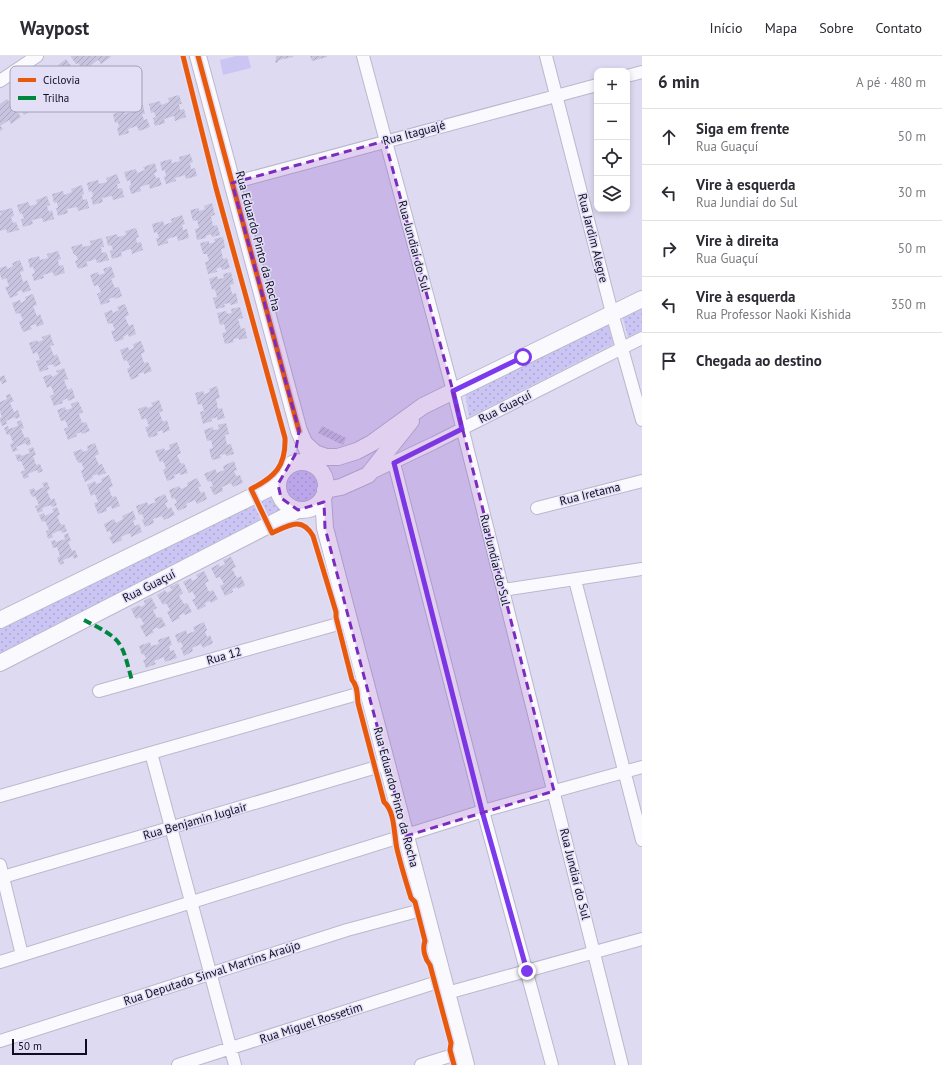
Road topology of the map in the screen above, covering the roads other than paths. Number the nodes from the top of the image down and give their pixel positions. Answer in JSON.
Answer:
{"nodes":[{"id":1,"x":36,"y":56,"type":"edge"},
{"id":2,"x":198,"y":56,"type":"edge"},
{"id":3,"x":363,"y":56,"type":"edge"},
{"id":4,"x":546,"y":56,"type":"edge"},
{"id":5,"x":22,"y":66,"type":"edge"},
{"id":6,"x":642,"y":72,"type":"edge"},
{"id":7,"x":10,"y":74,"type":"edge"},
{"id":8,"x":630,"y":75,"type":"edge"},
{"id":9,"x":0,"y":81,"type":"edge"},
{"id":10,"x":594,"y":86,"type":"edge"},
{"id":11,"x":556,"y":96,"type":"junction"},
{"id":12,"x":385,"y":141,"type":"junction"},
{"id":13,"x":232,"y":183,"type":"junction"},
{"id":14,"x":642,"y":299,"type":"edge"},
{"id":15,"x":612,"y":313,"type":"junction"},
{"id":16,"x":642,"y":338,"type":"edge"},
{"id":17,"x":622,"y":348,"type":"junction"},
{"id":18,"x":453,"y":391,"type":"junction"},
{"id":19,"x":423,"y":406,"type":"junction"},
{"id":20,"x":642,"y":420,"type":"edge"},
{"id":21,"x":462,"y":429,"type":"junction"},
{"id":22,"x":301,"y":436,"type":"junction"},
{"id":23,"x":372,"y":443,"type":"junction"},
{"id":24,"x":332,"y":458,"type":"junction"},
{"id":25,"x":394,"y":463,"type":"junction"},
{"id":26,"x":290,"y":466,"type":"junction"},
{"id":27,"x":316,"y":468,"type":"junction"},
{"id":28,"x":368,"y":475,"type":"junction"},
{"id":29,"x":642,"y":481,"type":"edge"},
{"id":30,"x":278,"y":484,"type":"junction"},
{"id":31,"x":324,"y":493,"type":"junction"},
{"id":32,"x":537,"y":508,"type":"dead end"},
{"id":33,"x":301,"y":510,"type":"junction"},
{"id":34,"x":325,"y":528,"type":"junction"},
{"id":35,"x":642,"y":569,"type":"edge"},
{"id":36,"x":575,"y":580,"type":"junction"},
{"id":37,"x":502,"y":590,"type":"junction"},
{"id":38,"x":0,"y":620,"type":"edge"},
{"id":39,"x":350,"y":621,"type":"junction"},
{"id":40,"x":0,"y":663,"type":"edge"},
{"id":41,"x":99,"y":691,"type":"dead end"},
{"id":42,"x":368,"y":691,"type":"junction"},
{"id":43,"x":151,"y":753,"type":"junction"},
{"id":44,"x":387,"y":764,"type":"junction"},
{"id":45,"x":642,"y":767,"type":"edge"},
{"id":46,"x":625,"y":772,"type":"junction"},
{"id":47,"x":554,"y":791,"type":"junction"},
{"id":48,"x":0,"y":796,"type":"edge"},
{"id":49,"x":482,"y":811,"type":"junction"},
{"id":50,"x":171,"y":828,"type":"junction"},
{"id":51,"x":406,"y":836,"type":"junction"},
{"id":52,"x":642,"y":840,"type":"edge"},
{"id":53,"x":0,"y":865,"type":"edge"},
{"id":54,"x":3,"y":877,"type":"junction"},
{"id":55,"x":191,"y":903,"type":"junction"},
{"id":56,"x":425,"y":909,"type":"junction"},
{"id":57,"x":642,"y":939,"type":"edge"},
{"id":58,"x":595,"y":953,"type":"junction"},
{"id":59,"x":22,"y":955,"type":"junction"},
{"id":60,"x":0,"y":962,"type":"edge"},
{"id":61,"x":527,"y":971,"type":"junction"},
{"id":62,"x":210,"y":974,"type":"junction"},
{"id":63,"x":446,"y":987,"type":"junction"},
{"id":64,"x":0,"y":1041,"type":"edge"},
{"id":65,"x":230,"y":1048,"type":"junction"},
{"id":66,"x":465,"y":1058,"type":"edge"},
{"id":67,"x":178,"y":1065,"type":"edge"},
{"id":68,"x":235,"y":1065,"type":"edge"},
{"id":69,"x":421,"y":1065,"type":"edge"},
{"id":70,"x":552,"y":1065,"type":"edge"},
{"id":71,"x":622,"y":1065,"type":"edge"}],
"edges":[{"from":1,"to":5,"type":"street"},
{"from":2,"to":13,"type":"main road","name":"Rua Eduardo Pinto da Rocha"},
{"from":3,"to":12,"type":"street","name":"Rua Jundiaí do Sul"},
{"from":4,"to":11,"type":"street","name":"Rua Jardim Alegre"},
{"from":6,"to":8,"type":"street"},
{"from":7,"to":9,"type":"street"},
{"from":10,"to":11,"type":"street","name":"Rua Itaguajé"},
{"from":11,"to":12,"type":"street","name":"Rua Itaguajé"},
{"from":11,"to":15,"type":"street","name":"Rua Jardim Alegre"},
{"from":12,"to":13,"type":"street","name":"Rua Itaguajé"},
{"from":12,"to":18,"type":"street","name":"Rua Jundiaí do Sul"},
{"from":13,"to":22,"type":"main road","name":"Rua Eduardo Pinto da Rocha"},
{"from":14,"to":15,"type":"main road","name":"Rua Guaçuí"},
{"from":15,"to":17,"type":"street","name":"Rua Jardim Alegre"},
{"from":15,"to":18,"type":"main road","name":"Rua Guaçuí"},
{"from":16,"to":17,"type":"street","name":"Rua Guaçuí"},
{"from":17,"to":20,"type":"street","name":"Rua Jardim Alegre"},
{"from":17,"to":21,"type":"street","name":"Rua Guaçuí"},
{"from":18,"to":19,"type":"main road","name":"Rua Guaçuí"},
{"from":18,"to":21,"type":"street","name":"Rua Jundiaí do Sul"},
{"from":19,"to":23,"type":"main road","name":"Rua Guaçuí"},
{"from":19,"to":28,"type":"main road","name":"Rua Guaçuí"},
{"from":21,"to":25,"type":"street","name":"Rua Guaçuí"},
{"from":21,"to":37,"type":"street","name":"Rua Jundiaí do Sul"},
{"from":22,"to":24,"type":"main road"},
{"from":22,"to":26,"type":"main road","name":"Rua Eduardo Pinto da Rocha"},
{"from":22,"to":27,"type":"main road","name":"Rua Eduardo Pinto da Rocha"},
{"from":23,"to":24,"type":"main road","name":"Rua Guaçuí"},
{"from":23,"to":28,"type":"main road"},
{"from":24,"to":27,"type":"main road","name":"Rua Guaçuí"},
{"from":25,"to":28,"type":"street","name":"Rua Guaçuí"},
{"from":25,"to":49,"type":"street"},
{"from":26,"to":27,"type":"main road"},
{"from":26,"to":30,"type":"main road"},
{"from":27,"to":31,"type":"main road"},
{"from":28,"to":31,"type":"main road","name":"Rua Guaçuí"},
{"from":29,"to":32,"type":"street","name":"Rua Iretama"},
{"from":30,"to":33,"type":"main road"},
{"from":30,"to":38,"type":"main road"},
{"from":31,"to":33,"type":"main road"},
{"from":31,"to":34,"type":"main road","name":"Rua Eduardo Pinto da Rocha"},
{"from":33,"to":34,"type":"main road"},
{"from":33,"to":40,"type":"main road","name":"Rua Guaçuí"},
{"from":34,"to":39,"type":"main road","name":"Rua Eduardo Pinto da Rocha"},
{"from":35,"to":36,"type":"street"},
{"from":36,"to":37,"type":"street"},
{"from":36,"to":46,"type":"street"},
{"from":37,"to":47,"type":"street","name":"Rua Jundiaí do Sul"},
{"from":39,"to":41,"type":"street","name":"Rua 12"},
{"from":39,"to":42,"type":"main road","name":"Rua Eduardo Pinto da Rocha"},
{"from":42,"to":43,"type":"street"},
{"from":42,"to":44,"type":"main road","name":"Rua Eduardo Pinto da Rocha"},
{"from":43,"to":48,"type":"street"},
{"from":43,"to":50,"type":"street"},
{"from":44,"to":50,"type":"street","name":"Rua Benjamin Juglair"},
{"from":44,"to":51,"type":"main road","name":"Rua Eduardo Pinto da Rocha"},
{"from":45,"to":46,"type":"street"},
{"from":46,"to":47,"type":"street"},
{"from":46,"to":52,"type":"street"},
{"from":47,"to":49,"type":"street"},
{"from":47,"to":58,"type":"street","name":"Rua Jundiaí do Sul"},
{"from":49,"to":51,"type":"street"},
{"from":49,"to":61,"type":"street"},
{"from":50,"to":54,"type":"street","name":"Rua Benjamin Juglair"},
{"from":50,"to":55,"type":"street"},
{"from":51,"to":55,"type":"street"},
{"from":51,"to":56,"type":"main road","name":"Rua Eduardo Pinto da Rocha"},
{"from":53,"to":54,"type":"street"},
{"from":54,"to":59,"type":"street"},
{"from":55,"to":59,"type":"street"},
{"from":55,"to":62,"type":"street"},
{"from":56,"to":62,"type":"street","name":"Rua Deputado Sinval Martins Araújo"},
{"from":56,"to":63,"type":"main road","name":"Rua Eduardo Pinto da Rocha"},
{"from":57,"to":58,"type":"street","name":"Rua Miguel Rossetim"},
{"from":58,"to":61,"type":"street","name":"Rua Miguel Rossetim"},
{"from":58,"to":71,"type":"street","name":"Rua Jundiaí do Sul"},
{"from":59,"to":60,"type":"street"},
{"from":61,"to":63,"type":"street","name":"Rua Miguel Rossetim"},
{"from":61,"to":70,"type":"street"},
{"from":62,"to":64,"type":"street","name":"Rua Deputado Sinval Martins Araújo"},
{"from":62,"to":65,"type":"street"},
{"from":63,"to":65,"type":"street","name":"Rua Miguel Rossetim"},
{"from":63,"to":66,"type":"main road","name":"Rua Eduardo Pinto da Rocha"},
{"from":65,"to":67,"type":"street","name":"Rua Miguel Rossetim"},
{"from":65,"to":68,"type":"street"},
{"from":66,"to":69,"type":"street"}]}
